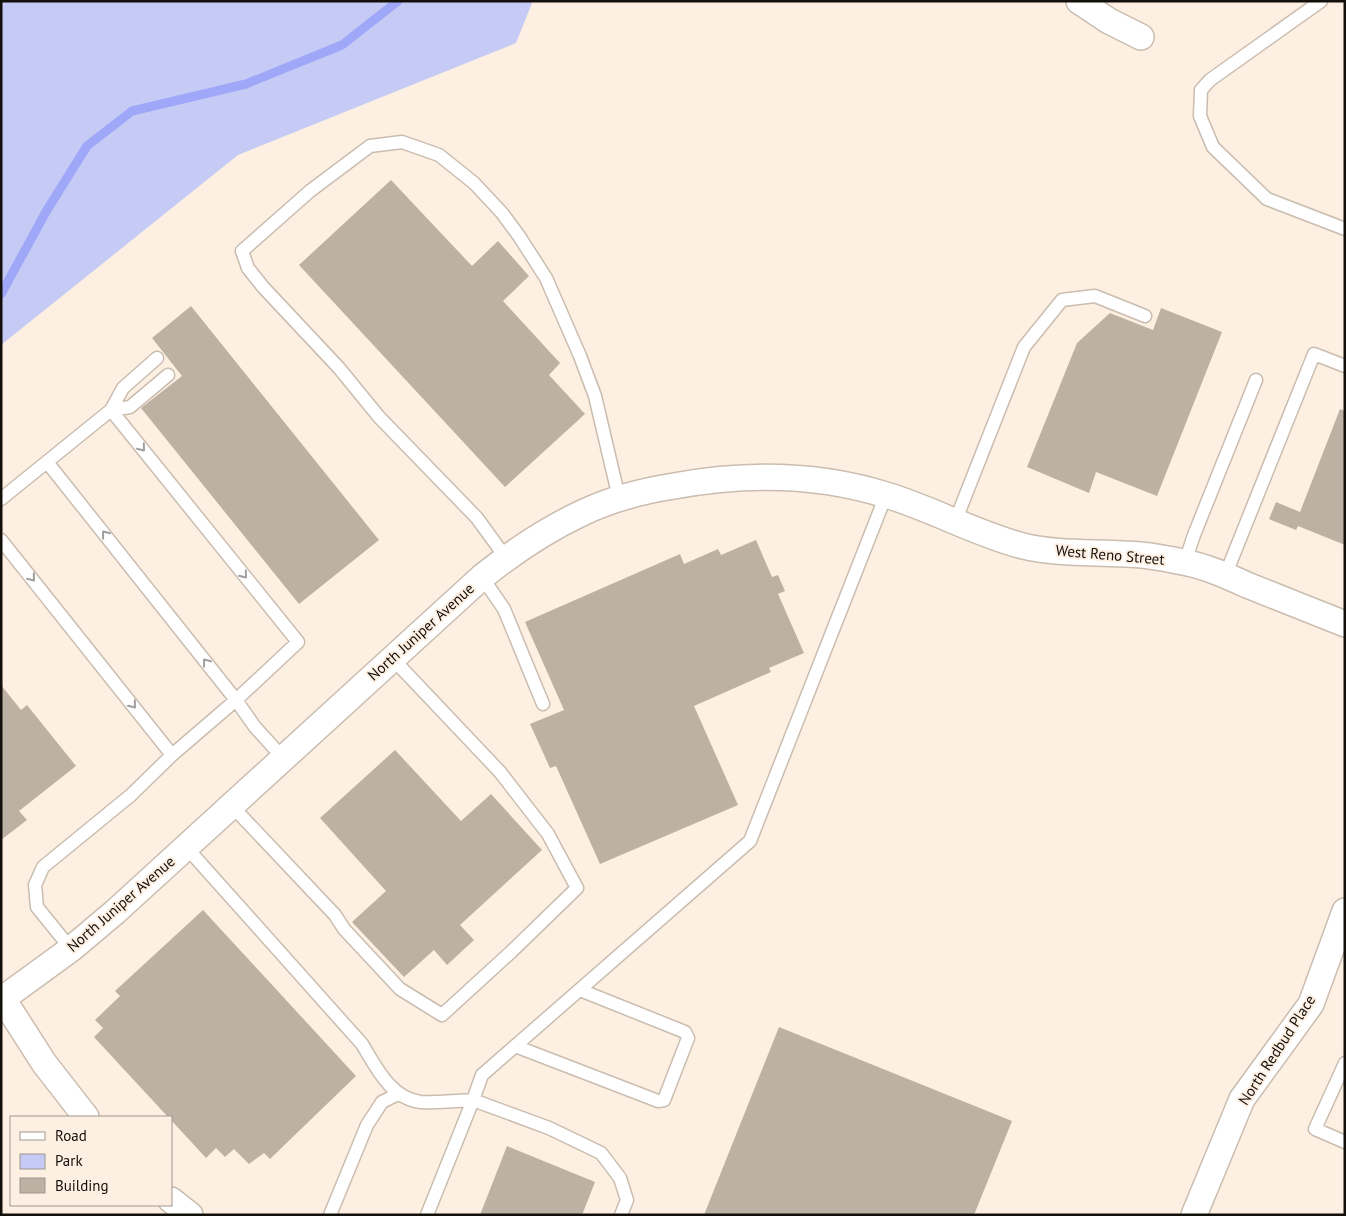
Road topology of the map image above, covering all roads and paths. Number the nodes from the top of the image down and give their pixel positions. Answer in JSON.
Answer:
{"nodes":[{"id":1,"x":1079,"y":1,"type":"edge"},
{"id":2,"x":1321,"y":1,"type":"edge"},
{"id":3,"x":1141,"y":37,"type":"dead end"},
{"id":4,"x":1345,"y":229,"type":"edge"},
{"id":5,"x":1144,"y":316,"type":"dead end"},
{"id":6,"x":157,"y":358,"type":"dead end"},
{"id":7,"x":1345,"y":366,"type":"edge"},
{"id":8,"x":168,"y":375,"type":"dead end"},
{"id":9,"x":1256,"y":380,"type":"dead end"},
{"id":10,"x":111,"y":410,"type":"junction"},
{"id":11,"x":47,"y":462,"type":"junction"},
{"id":12,"x":886,"y":495,"type":"junction"},
{"id":13,"x":619,"y":498,"type":"junction"},
{"id":14,"x":1,"y":499,"type":"edge"},
{"id":15,"x":930,"y":512,"type":"joint"},
{"id":16,"x":954,"y":522,"type":"junction"},
{"id":17,"x":1,"y":540,"type":"edge"},
{"id":18,"x":506,"y":558,"type":"junction"},
{"id":19,"x":1185,"y":562,"type":"junction"},
{"id":20,"x":1225,"y":576,"type":"junction"},
{"id":21,"x":482,"y":577,"type":"junction"},
{"id":22,"x":1345,"y":624,"type":"edge"},
{"id":23,"x":392,"y":658,"type":"junction"},
{"id":24,"x":236,"y":700,"type":"junction"},
{"id":25,"x":543,"y":704,"type":"dead end"},
{"id":26,"x":172,"y":755,"type":"junction"},
{"id":27,"x":283,"y":758,"type":"junction"},
{"id":28,"x":231,"y":806,"type":"junction"},
{"id":29,"x":186,"y":847,"type":"junction"},
{"id":30,"x":1345,"y":911,"type":"edge"},
{"id":31,"x":71,"y":949,"type":"junction"},
{"id":32,"x":580,"y":990,"type":"junction"},
{"id":33,"x":2,"y":1000,"type":"edge"},
{"id":34,"x":515,"y":1046,"type":"junction"},
{"id":35,"x":1345,"y":1063,"type":"edge"},
{"id":36,"x":398,"y":1094,"type":"junction"},
{"id":37,"x":472,"y":1100,"type":"junction"},
{"id":38,"x":85,"y":1116,"type":"edge"},
{"id":39,"x":1345,"y":1142,"type":"edge"},
{"id":40,"x":172,"y":1201,"type":"edge"},
{"id":41,"x":190,"y":1215,"type":"edge"},
{"id":42,"x":330,"y":1215,"type":"edge"},
{"id":43,"x":427,"y":1215,"type":"edge"},
{"id":44,"x":621,"y":1215,"type":"edge"},
{"id":45,"x":1194,"y":1215,"type":"edge"}],
"edges":[{"from":1,"to":3,"type":"street"},
{"from":2,"to":4,"type":"lane"},
{"from":5,"to":16,"type":"lane"},
{"from":6,"to":10,"type":"lane"},
{"from":7,"to":20,"type":"lane"},
{"from":8,"to":10,"type":"lane"},
{"from":9,"to":19,"type":"lane"},
{"from":10,"to":11,"type":"lane"},
{"from":10,"to":24,"type":"lane","one_way":true},
{"from":11,"to":14,"type":"lane"},
{"from":24,"to":11,"type":"lane","one_way":true},
{"from":12,"to":13,"type":"street","name":"North Juniper Avenue"},
{"from":12,"to":15,"type":"street","name":"North Juniper Avenue"},
{"from":12,"to":32,"type":"lane"},
{"from":13,"to":18,"type":"street","name":"North Juniper Avenue"},
{"from":13,"to":18,"type":"lane"},
{"from":15,"to":16,"type":"street","name":"West Reno Street"},
{"from":16,"to":19,"type":"street","name":"West Reno Street"},
{"from":17,"to":26,"type":"lane","one_way":true},
{"from":18,"to":21,"type":"street","name":"North Juniper Avenue"},
{"from":19,"to":20,"type":"street","name":"West Reno Street"},
{"from":20,"to":22,"type":"street","name":"West Reno Street"},
{"from":21,"to":23,"type":"street","name":"North Juniper Avenue"},
{"from":21,"to":25,"type":"lane"},
{"from":23,"to":27,"type":"street","name":"North Juniper Avenue"},
{"from":23,"to":28,"type":"lane"},
{"from":24,"to":26,"type":"lane"},
{"from":24,"to":27,"type":"lane"},
{"from":26,"to":31,"type":"lane"},
{"from":27,"to":28,"type":"street","name":"North Juniper Avenue"},
{"from":28,"to":29,"type":"street","name":"North Juniper Avenue"},
{"from":29,"to":31,"type":"street","name":"North Juniper Avenue"},
{"from":29,"to":36,"type":"lane"},
{"from":30,"to":45,"type":"street","name":"North Redbud Place"},
{"from":31,"to":33,"type":"street","name":"North Juniper Avenue"},
{"from":32,"to":34,"type":"lane"},
{"from":32,"to":34,"type":"lane"},
{"from":33,"to":38,"type":"street"},
{"from":34,"to":37,"type":"lane"},
{"from":35,"to":39,"type":"lane"},
{"from":36,"to":37,"type":"lane"},
{"from":36,"to":42,"type":"lane"},
{"from":37,"to":43,"type":"lane"},
{"from":37,"to":44,"type":"lane"},
{"from":40,"to":41,"type":"street"}]}
